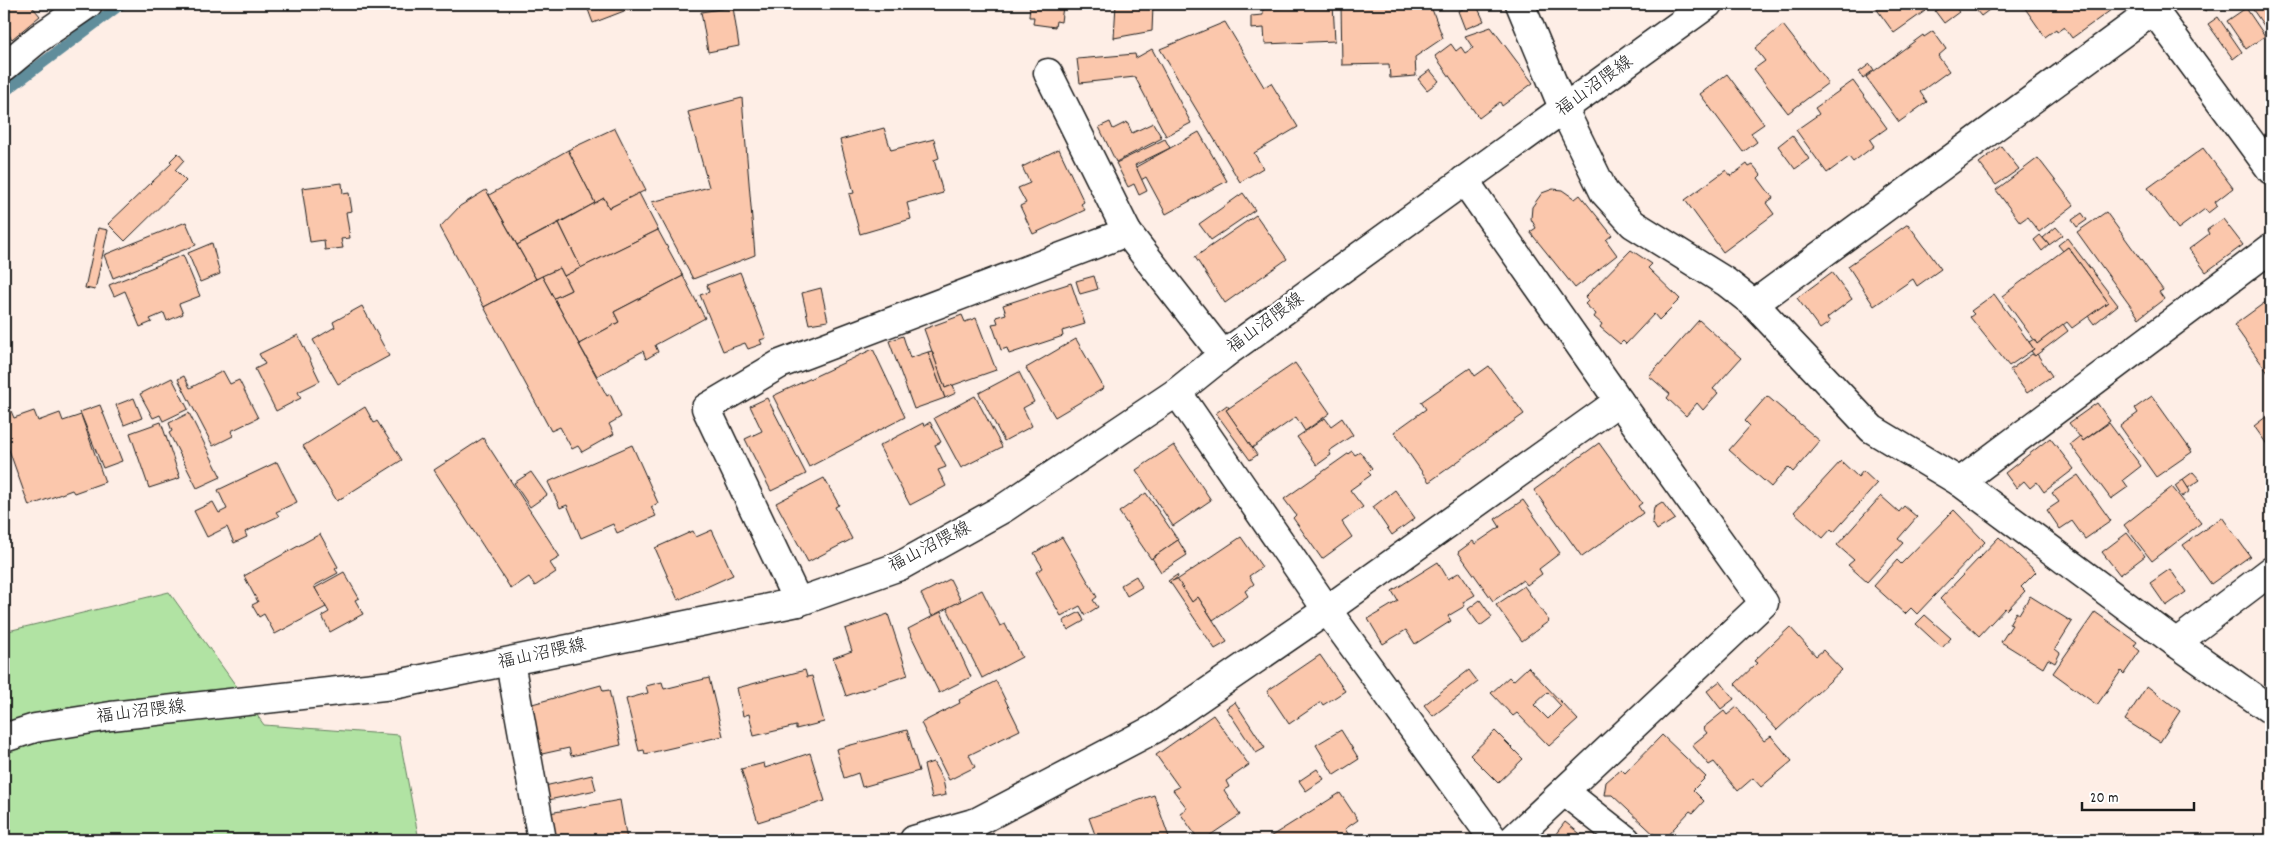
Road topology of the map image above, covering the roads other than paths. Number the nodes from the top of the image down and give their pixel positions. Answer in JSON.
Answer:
{"nodes":[{"id":1,"x":88,"y":4,"type":"edge"},
{"id":2,"x":1520,"y":4,"type":"edge"},
{"id":3,"x":1708,"y":4,"type":"edge"},
{"id":4,"x":2152,"y":7,"type":"edge"},
{"id":5,"x":4,"y":66,"type":"edge"},
{"id":6,"x":1048,"y":73,"type":"dead end"},
{"id":7,"x":1564,"y":110,"type":"junction"},
{"id":8,"x":2271,"y":170,"type":"edge"},
{"id":9,"x":1464,"y":180,"type":"junction"},
{"id":10,"x":1127,"y":232,"type":"junction"},
{"id":11,"x":2271,"y":248,"type":"edge"},
{"id":12,"x":1754,"y":304,"type":"junction"},
{"id":13,"x":1223,"y":355,"type":"junction"},
{"id":14,"x":1177,"y":392,"type":"junction"},
{"id":15,"x":1618,"y":401,"type":"junction"},
{"id":16,"x":1960,"y":482,"type":"junction"},
{"id":17,"x":2271,"y":571,"type":"edge"},
{"id":18,"x":798,"y":602,"type":"junction"},
{"id":19,"x":1327,"y":610,"type":"junction"},
{"id":20,"x":2176,"y":642,"type":"junction"},
{"id":21,"x":510,"y":662,"type":"junction"},
{"id":22,"x":2271,"y":710,"type":"edge"},
{"id":23,"x":4,"y":738,"type":"edge"},
{"id":24,"x":1565,"y":792,"type":"junction"},
{"id":25,"x":980,"y":831,"type":"edge"},
{"id":26,"x":542,"y":840,"type":"edge"},
{"id":27,"x":914,"y":840,"type":"edge"},
{"id":28,"x":1494,"y":840,"type":"edge"},
{"id":29,"x":1512,"y":840,"type":"edge"},
{"id":30,"x":1626,"y":840,"type":"edge"}],
"edges":[{"from":1,"to":5,"type":"street"},
{"from":2,"to":7,"type":"street"},
{"from":3,"to":7,"type":"street","name":"福山沼隈線"},
{"from":4,"to":8,"type":"street"},
{"from":4,"to":12,"type":"street"},
{"from":6,"to":10,"type":"street"},
{"from":7,"to":9,"type":"street","name":"福山沼隈線"},
{"from":7,"to":12,"type":"street"},
{"from":9,"to":13,"type":"street","name":"福山沼隈線"},
{"from":9,"to":15,"type":"street"},
{"from":10,"to":13,"type":"street"},
{"from":10,"to":18,"type":"street"},
{"from":11,"to":16,"type":"street"},
{"from":12,"to":16,"type":"street"},
{"from":13,"to":14,"type":"street","name":"福山沼隈線"},
{"from":14,"to":18,"type":"street","name":"福山沼隈線"},
{"from":14,"to":19,"type":"street"},
{"from":15,"to":19,"type":"street"},
{"from":15,"to":24,"type":"street"},
{"from":16,"to":20,"type":"street"},
{"from":17,"to":20,"type":"street"},
{"from":18,"to":21,"type":"street","name":"福山沼隈線"},
{"from":19,"to":25,"type":"street"},
{"from":19,"to":28,"type":"street"},
{"from":20,"to":22,"type":"street"},
{"from":21,"to":23,"type":"street","name":"福山沼隈線"},
{"from":21,"to":26,"type":"street"},
{"from":24,"to":29,"type":"street"},
{"from":24,"to":30,"type":"street"},
{"from":25,"to":27,"type":"street"}]}
